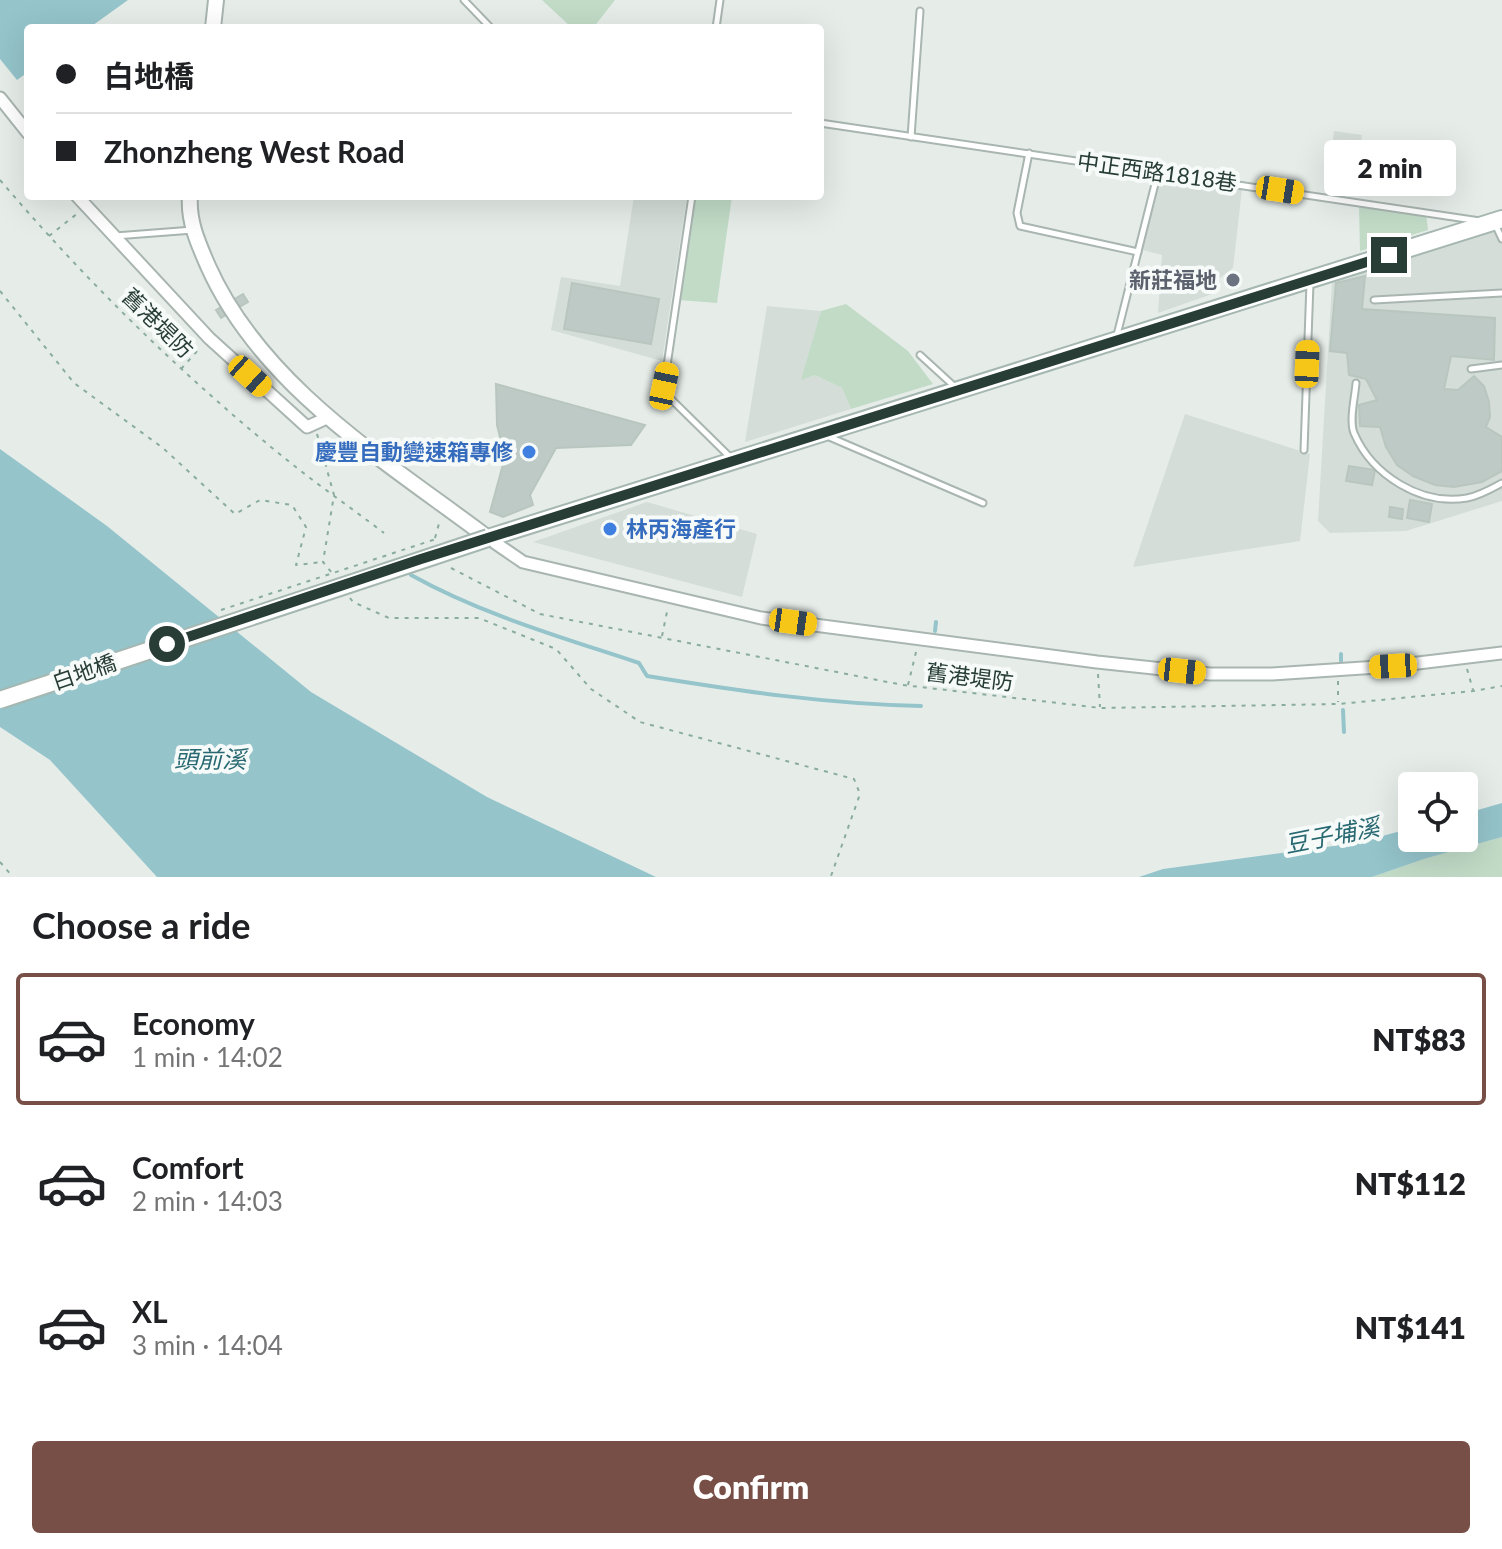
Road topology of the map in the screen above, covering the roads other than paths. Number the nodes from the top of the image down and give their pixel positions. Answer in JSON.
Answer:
{"nodes":[{"id":1,"x":216,"y":0,"type":"edge"},
{"id":2,"x":464,"y":0,"type":"edge"},
{"id":3,"x":720,"y":0,"type":"edge"},
{"id":4,"x":920,"y":11,"type":"dead end"},
{"id":5,"x":213,"y":24,"type":"edge"},
{"id":6,"x":487,"y":24,"type":"edge"},
{"id":7,"x":717,"y":24,"type":"edge"},
{"id":8,"x":0,"y":98,"type":"edge"},
{"id":9,"x":824,"y":124,"type":"edge"},
{"id":10,"x":24,"y":128,"type":"edge"},
{"id":11,"x":911,"y":137,"type":"junction"},
{"id":12,"x":1029,"y":153,"type":"junction"},
{"id":13,"x":1158,"y":172,"type":"junction"},
{"id":14,"x":80,"y":200,"type":"edge"},
{"id":15,"x":190,"y":200,"type":"edge"},
{"id":16,"x":691,"y":200,"type":"edge"},
{"id":17,"x":1499,"y":222,"type":"edge"},
{"id":18,"x":194,"y":230,"type":"junction"},
{"id":19,"x":114,"y":236,"type":"junction"},
{"id":20,"x":1502,"y":239,"type":"edge"},
{"id":21,"x":1138,"y":252,"type":"junction"},
{"id":22,"x":1310,"y":278,"type":"junction"},
{"id":23,"x":1502,"y":293,"type":"edge"},
{"id":24,"x":1374,"y":300,"type":"dead end"},
{"id":25,"x":1115,"y":340,"type":"junction"},
{"id":26,"x":920,"y":355,"type":"dead end"},
{"id":27,"x":1502,"y":365,"type":"edge"},
{"id":28,"x":1471,"y":369,"type":"dead end"},
{"id":29,"x":1356,"y":383,"type":"dead end"},
{"id":30,"x":958,"y":390,"type":"junction"},
{"id":31,"x":329,"y":417,"type":"junction"},
{"id":32,"x":822,"y":434,"type":"junction"},
{"id":33,"x":1304,"y":450,"type":"dead end"},
{"id":34,"x":733,"y":461,"type":"junction"},
{"id":35,"x":1502,"y":483,"type":"edge"},
{"id":36,"x":983,"y":503,"type":"dead end"},
{"id":37,"x":488,"y":538,"type":"junction"},
{"id":38,"x":1502,"y":653,"type":"edge"},
{"id":39,"x":0,"y":700,"type":"edge"}],
"edges":[{"from":1,"to":5,"type":"street"},
{"from":2,"to":6,"type":"lane"},
{"from":3,"to":7,"type":"lane"},
{"from":4,"to":11,"type":"lane"},
{"from":8,"to":10,"type":"street"},
{"from":9,"to":11,"type":"lane","name":"中正西路1818巷"},
{"from":11,"to":12,"type":"lane","name":"中正西路1818巷"},
{"from":12,"to":13,"type":"lane","name":"中正西路1818巷"},
{"from":12,"to":21,"type":"lane"},
{"from":13,"to":17,"type":"lane","name":"中正西路1818巷"},
{"from":13,"to":21,"type":"lane"},
{"from":14,"to":19,"type":"street"},
{"from":15,"to":18,"type":"street"},
{"from":16,"to":34,"type":"lane"},
{"from":17,"to":20,"type":"lane"},
{"from":17,"to":22,"type":"main road","name":"白地橋"},
{"from":18,"to":19,"type":"lane"},
{"from":18,"to":31,"type":"street"},
{"from":19,"to":31,"type":"street"},
{"from":21,"to":25,"type":"lane"},
{"from":22,"to":25,"type":"main road","name":"白地橋"},
{"from":22,"to":33,"type":"lane"},
{"from":23,"to":24,"type":"lane"},
{"from":25,"to":30,"type":"main road","name":"白地橋"},
{"from":26,"to":30,"type":"lane"},
{"from":27,"to":28,"type":"lane"},
{"from":29,"to":35,"type":"lane"},
{"from":30,"to":32,"type":"main road","name":"白地橋"},
{"from":31,"to":37,"type":"street"},
{"from":32,"to":34,"type":"main road","name":"白地橋"},
{"from":32,"to":36,"type":"lane"},
{"from":34,"to":37,"type":"main road","name":"白地橋"},
{"from":37,"to":38,"type":"street"},
{"from":37,"to":39,"type":"main road","name":"白地橋","bridge":true}]}
